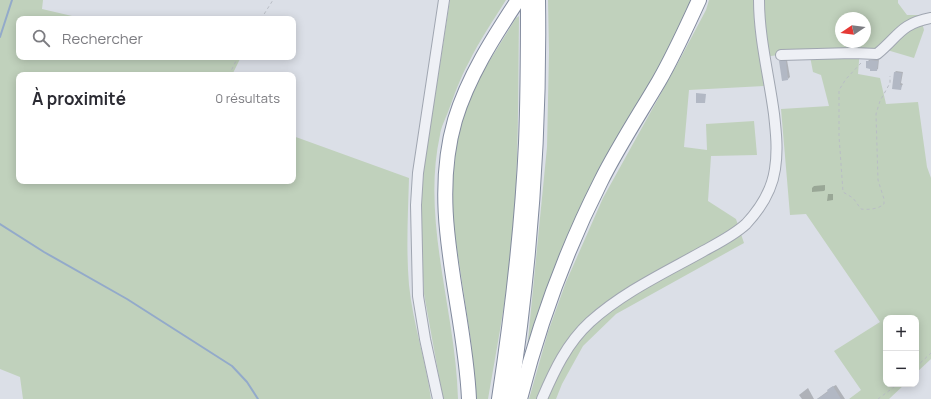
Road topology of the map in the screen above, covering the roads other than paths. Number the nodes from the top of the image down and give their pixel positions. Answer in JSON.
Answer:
{"nodes":[{"id":1,"x":444,"y":0,"type":"edge"},
{"id":2,"x":518,"y":0,"type":"edge"},
{"id":3,"x":528,"y":0,"type":"edge"},
{"id":4,"x":538,"y":0,"type":"edge"},
{"id":5,"x":699,"y":0,"type":"edge"},
{"id":6,"x":759,"y":0,"type":"edge"},
{"id":7,"x":931,"y":18,"type":"edge"},
{"id":8,"x":781,"y":56,"type":"dead end"},
{"id":9,"x":438,"y":399,"type":"edge"},
{"id":10,"x":469,"y":399,"type":"edge"},
{"id":11,"x":499,"y":399,"type":"edge"},
{"id":12,"x":510,"y":399,"type":"edge"},
{"id":13,"x":520,"y":399,"type":"edge"},
{"id":14,"x":542,"y":399,"type":"edge"}],
"edges":[{"from":1,"to":9,"type":"street"},
{"from":2,"to":10,"type":"highway"},
{"from":3,"to":11,"type":"highway"},
{"from":4,"to":12,"type":"highway"},
{"from":5,"to":13,"type":"highway"},
{"from":6,"to":14,"type":"street"},
{"from":7,"to":8,"type":"street"}]}
